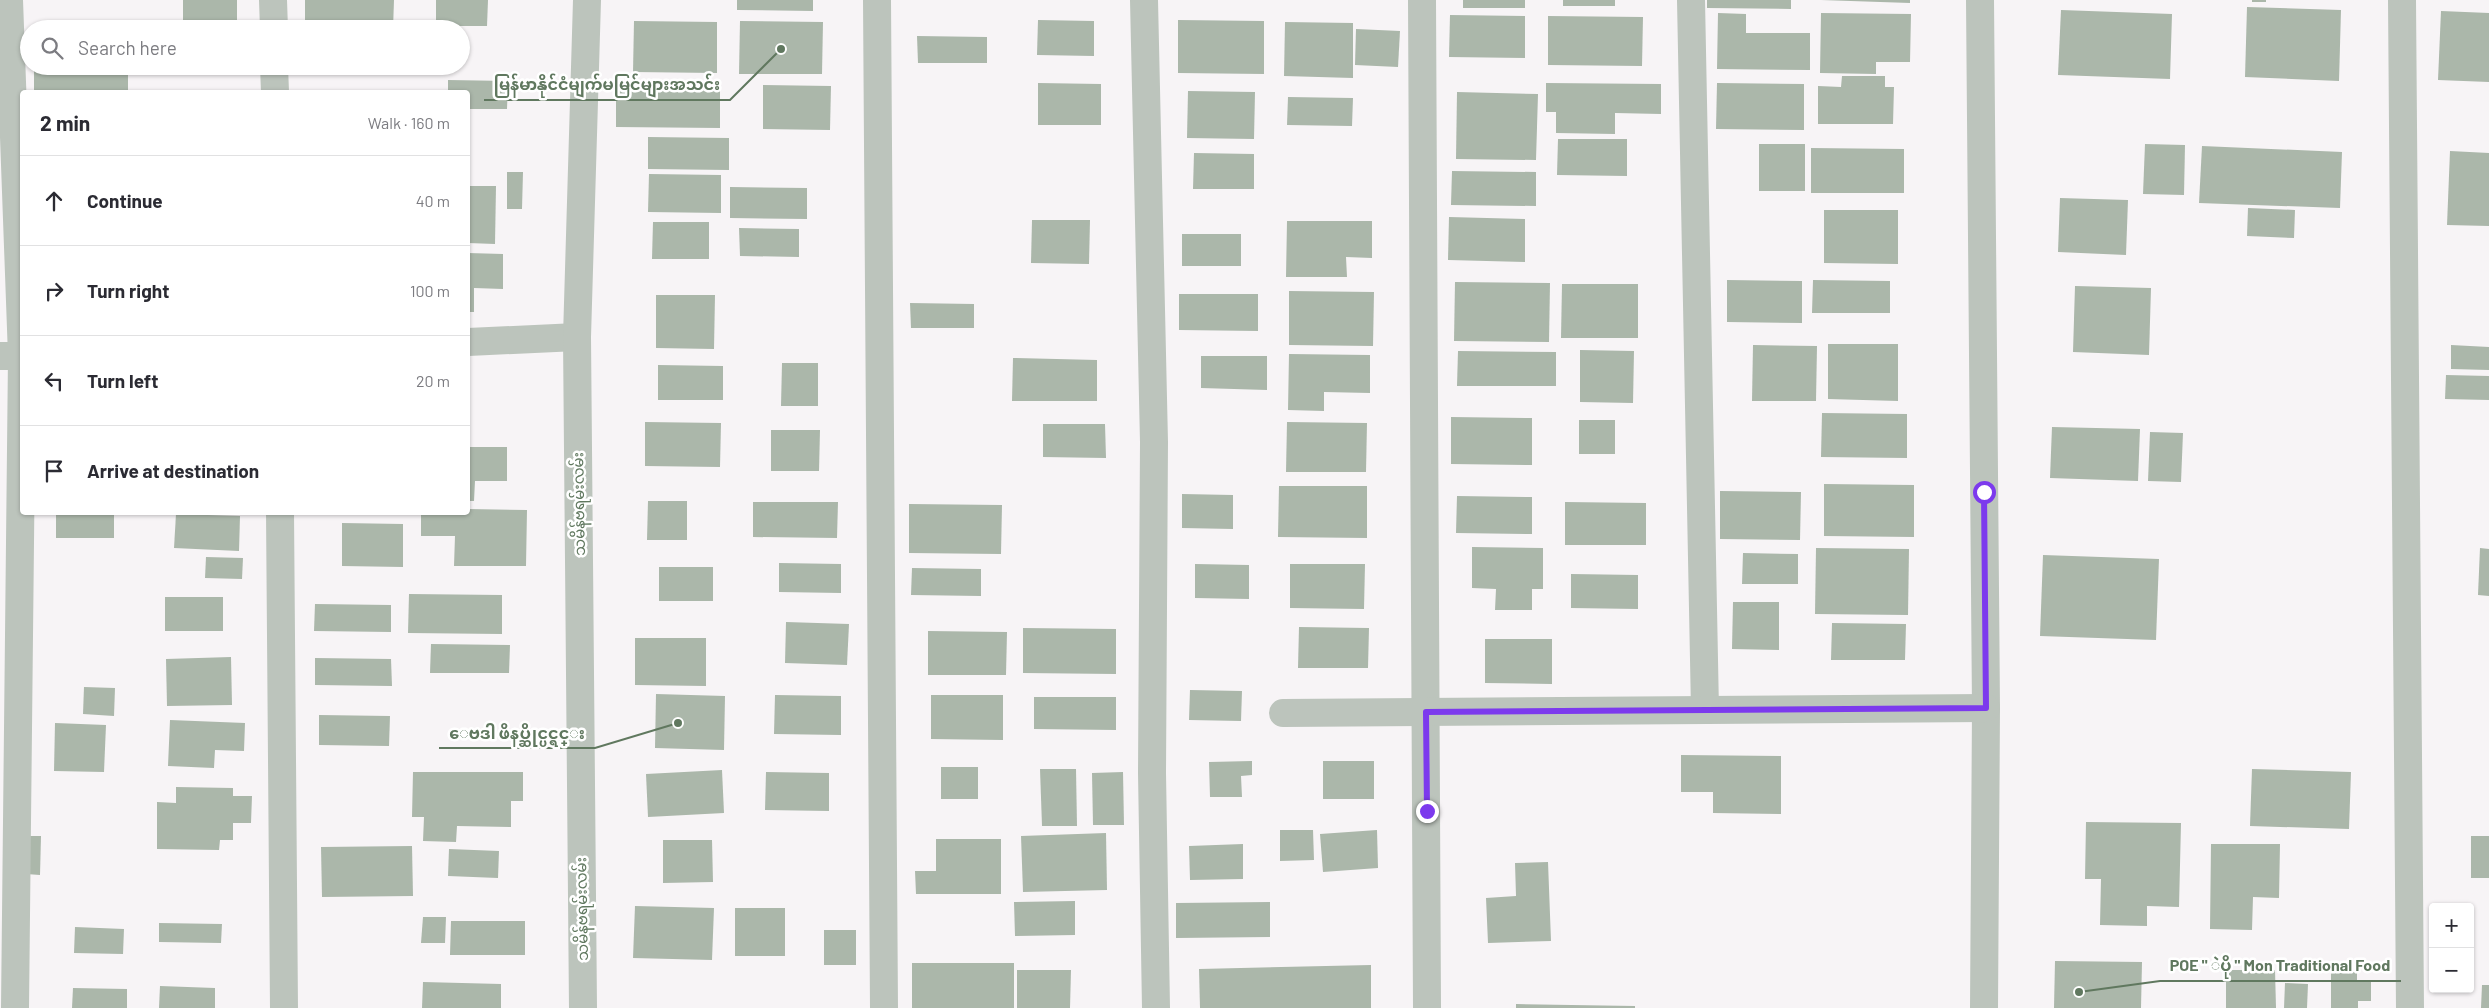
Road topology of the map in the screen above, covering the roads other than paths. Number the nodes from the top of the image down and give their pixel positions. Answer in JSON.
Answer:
{"nodes":[{"id":1,"x":9,"y":0,"type":"edge"},
{"id":2,"x":273,"y":0,"type":"edge"},
{"id":3,"x":587,"y":0,"type":"edge"},
{"id":4,"x":877,"y":0,"type":"edge"},
{"id":5,"x":1144,"y":0,"type":"edge"},
{"id":6,"x":1422,"y":0,"type":"edge"},
{"id":7,"x":1690,"y":0,"type":"edge"},
{"id":8,"x":1980,"y":0,"type":"edge"},
{"id":9,"x":2402,"y":0,"type":"edge"},
{"id":10,"x":274,"y":20,"type":"edge"},
{"id":11,"x":274,"y":75,"type":"edge"},
{"id":12,"x":275,"y":90,"type":"edge"},
{"id":13,"x":20,"y":301,"type":"edge"},
{"id":14,"x":577,"y":337,"type":"junction"},
{"id":15,"x":470,"y":342,"type":"edge"},
{"id":16,"x":0,"y":356,"type":"edge"},
{"id":17,"x":20,"y":356,"type":"edge"},
{"id":18,"x":20,"y":515,"type":"edge"},
{"id":19,"x":280,"y":515,"type":"edge"},
{"id":20,"x":1986,"y":708,"type":"junction"},
{"id":21,"x":1705,"y":710,"type":"junction"},
{"id":22,"x":1426,"y":712,"type":"junction"},
{"id":23,"x":1283,"y":713,"type":"dead end"},
{"id":24,"x":15,"y":1008,"type":"edge"},
{"id":25,"x":284,"y":1008,"type":"edge"},
{"id":26,"x":583,"y":1008,"type":"edge"},
{"id":27,"x":884,"y":1008,"type":"edge"},
{"id":28,"x":1156,"y":1008,"type":"edge"},
{"id":29,"x":1428,"y":1008,"type":"edge"},
{"id":30,"x":1984,"y":1008,"type":"edge"},
{"id":31,"x":2410,"y":1008,"type":"edge"}],
"edges":[{"from":1,"to":13,"type":"street"},
{"from":2,"to":10,"type":"street"},
{"from":3,"to":14,"type":"street","name":"သမိန်ဗရမ်းလမ်း"},
{"from":4,"to":27,"type":"street"},
{"from":5,"to":28,"type":"street"},
{"from":6,"to":22,"type":"street"},
{"from":7,"to":21,"type":"street"},
{"from":8,"to":20,"type":"street"},
{"from":9,"to":31,"type":"street"},
{"from":11,"to":12,"type":"street"},
{"from":14,"to":15,"type":"street"},
{"from":14,"to":26,"type":"street","name":"သမိန်ဗရမ်းလမ်း"},
{"from":16,"to":17,"type":"street"},
{"from":18,"to":24,"type":"street"},
{"from":19,"to":25,"type":"street"},
{"from":20,"to":21,"type":"street"},
{"from":20,"to":30,"type":"street"},
{"from":21,"to":22,"type":"street"},
{"from":22,"to":23,"type":"street"},
{"from":22,"to":29,"type":"street"}]}
